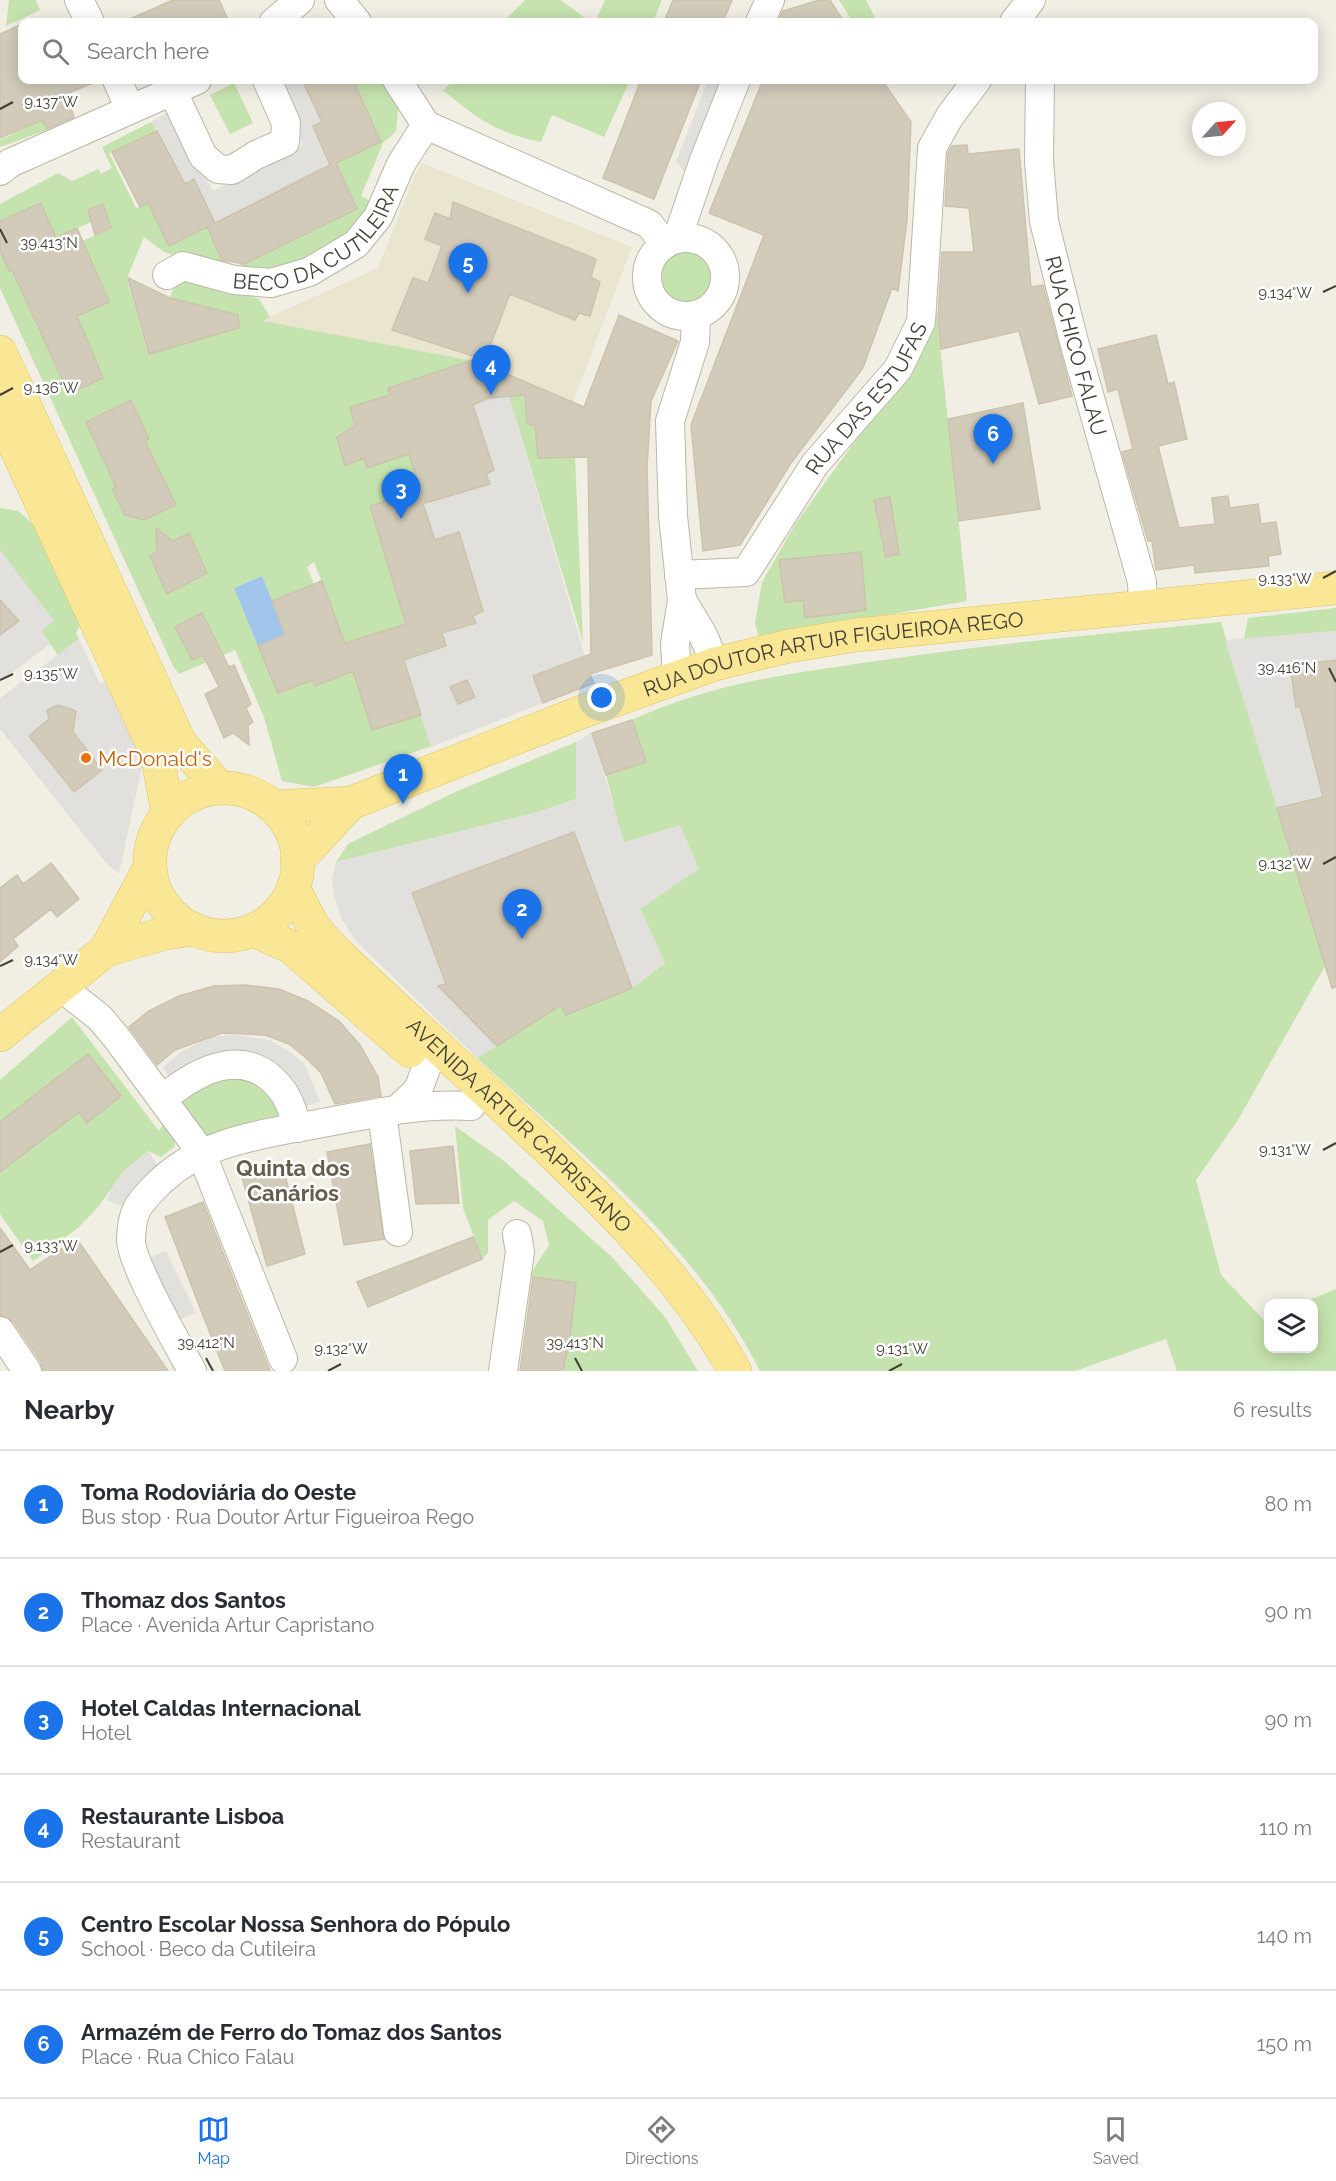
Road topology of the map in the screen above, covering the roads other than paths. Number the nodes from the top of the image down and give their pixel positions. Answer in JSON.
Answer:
{"nodes":[{"id":1,"x":79,"y":0,"type":"edge"},
{"id":2,"x":339,"y":0,"type":"edge"},
{"id":3,"x":770,"y":0,"type":"edge"},
{"id":4,"x":1031,"y":0,"type":"edge"},
{"id":5,"x":1040,"y":0,"type":"edge"},
{"id":6,"x":88,"y":18,"type":"edge"},
{"id":7,"x":354,"y":18,"type":"edge"},
{"id":8,"x":762,"y":18,"type":"edge"},
{"id":9,"x":1017,"y":18,"type":"edge"},
{"id":10,"x":1040,"y":18,"type":"edge"},
{"id":11,"x":119,"y":84,"type":"edge"},
{"id":12,"x":269,"y":84,"type":"edge"},
{"id":13,"x":400,"y":84,"type":"edge"},
{"id":14,"x":734,"y":84,"type":"edge"},
{"id":15,"x":974,"y":84,"type":"edge"},
{"id":16,"x":1040,"y":84,"type":"edge"},
{"id":17,"x":185,"y":85,"type":"edge"},
{"id":18,"x":130,"y":109,"type":"junction"},
{"id":19,"x":426,"y":125,"type":"junction"},
{"id":20,"x":3,"y":166,"type":"edge"},
{"id":21,"x":671,"y":242,"type":"junction"},
{"id":22,"x":167,"y":274,"type":"dead end"},
{"id":23,"x":696,"y":315,"type":"junction"},
{"id":24,"x":0,"y":352,"type":"edge"},
{"id":25,"x":0,"y":413,"type":"edge"},
{"id":26,"x":680,"y":587,"type":"junction"},
{"id":27,"x":1336,"y":588,"type":"edge"},
{"id":28,"x":1143,"y":607,"type":"junction"},
{"id":29,"x":715,"y":664,"type":"junction"},
{"id":30,"x":677,"y":677,"type":"junction"},
{"id":31,"x":220,"y":788,"type":"junction"},
{"id":32,"x":351,"y":803,"type":"junction"},
{"id":33,"x":273,"y":807,"type":"junction"},
{"id":34,"x":168,"y":813,"type":"junction"},
{"id":35,"x":150,"y":867,"type":"junction"},
{"id":36,"x":295,"y":875,"type":"junction"},
{"id":37,"x":193,"y":929,"type":"junction"},
{"id":38,"x":253,"y":930,"type":"junction"},
{"id":39,"x":96,"y":958,"type":"junction"},
{"id":40,"x":61,"y":987,"type":"junction"},
{"id":41,"x":100,"y":1018,"type":"junction"},
{"id":42,"x":0,"y":1035,"type":"edge"},
{"id":43,"x":427,"y":1066,"type":"junction"},
{"id":44,"x":164,"y":1098,"type":"junction"},
{"id":45,"x":471,"y":1106,"type":"junction"},
{"id":46,"x":391,"y":1110,"type":"junction"},
{"id":47,"x":298,"y":1128,"type":"junction"},
{"id":48,"x":201,"y":1152,"type":"junction"},
{"id":49,"x":398,"y":1232,"type":"dead end"},
{"id":50,"x":517,"y":1234,"type":"dead end"},
{"id":51,"x":0,"y":1332,"type":"edge"},
{"id":52,"x":283,"y":1359,"type":"dead end"},
{"id":53,"x":27,"y":1371,"type":"edge"},
{"id":54,"x":192,"y":1371,"type":"edge"},
{"id":55,"x":503,"y":1371,"type":"edge"},
{"id":56,"x":716,"y":1371,"type":"edge"},
{"id":57,"x":735,"y":1371,"type":"edge"}],
"edges":[{"from":1,"to":6,"type":"street"},
{"from":2,"to":7,"type":"street"},
{"from":3,"to":8,"type":"street"},
{"from":4,"to":9,"type":"street"},
{"from":5,"to":10,"type":"street"},
{"from":11,"to":18,"type":"street"},
{"from":12,"to":17,"type":"street"},
{"from":13,"to":19,"type":"street"},
{"from":14,"to":21,"type":"street"},
{"from":15,"to":26,"type":"street","name":"RUA DAS ESTUFAS"},
{"from":16,"to":28,"type":"street","name":"RUA CHICO FALAU"},
{"from":17,"to":18,"type":"street"},
{"from":18,"to":20,"type":"street"},
{"from":19,"to":21,"type":"street"},
{"from":19,"to":22,"type":"street","name":"BECO DA CUTILEIRA"},
{"from":21,"to":23,"type":"street"},
{"from":21,"to":23,"type":"street"},
{"from":23,"to":26,"type":"street"},
{"from":24,"to":31,"type":"main road"},
{"from":25,"to":34,"type":"main road"},
{"from":26,"to":29,"type":"street"},
{"from":26,"to":30,"type":"street"},
{"from":27,"to":28,"type":"main road","name":"RUA DOUTOR ARTUR FIGUEIROA REGO"},
{"from":28,"to":29,"type":"main road","name":"RUA DOUTOR ARTUR FIGUEIROA REGO"},
{"from":29,"to":30,"type":"main road","name":"RUA DOUTOR ARTUR FIGUEIROA REGO"},
{"from":30,"to":32,"type":"main road","name":"RUA DOUTOR ARTUR FIGUEIROA REGO"},
{"from":31,"to":33,"type":"main road"},
{"from":31,"to":34,"type":"main road"},
{"from":32,"to":33,"type":"main road","name":"RUA DOUTOR ARTUR FIGUEIROA REGO"},
{"from":32,"to":36,"type":"main road","name":"RUA DOUTOR ARTUR FIGUEIROA REGO"},
{"from":33,"to":36,"type":"main road"},
{"from":34,"to":35,"type":"main road"},
{"from":35,"to":37,"type":"main road"},
{"from":35,"to":39,"type":"main road"},
{"from":36,"to":38,"type":"main road"},
{"from":36,"to":57,"type":"main road","name":"AVENIDA ARTUR CAPRISTANO"},
{"from":37,"to":38,"type":"main road"},
{"from":37,"to":39,"type":"main road"},
{"from":38,"to":43,"type":"main road","name":"AVENIDA ARTUR CAPRISTANO"},
{"from":39,"to":40,"type":"main road"},
{"from":39,"to":41,"type":"street"},
{"from":40,"to":41,"type":"street"},
{"from":40,"to":42,"type":"main road"},
{"from":41,"to":44,"type":"street"},
{"from":43,"to":45,"type":"main road","name":"AVENIDA ARTUR CAPRISTANO"},
{"from":43,"to":46,"type":"street"},
{"from":44,"to":47,"type":"street"},
{"from":44,"to":48,"type":"street"},
{"from":45,"to":46,"type":"street"},
{"from":45,"to":56,"type":"main road","name":"AVENIDA ARTUR CAPRISTANO"},
{"from":46,"to":47,"type":"street"},
{"from":46,"to":49,"type":"street"},
{"from":47,"to":48,"type":"street"},
{"from":48,"to":52,"type":"street"},
{"from":48,"to":54,"type":"street"},
{"from":50,"to":55,"type":"street"},
{"from":51,"to":53,"type":"street"}]}
